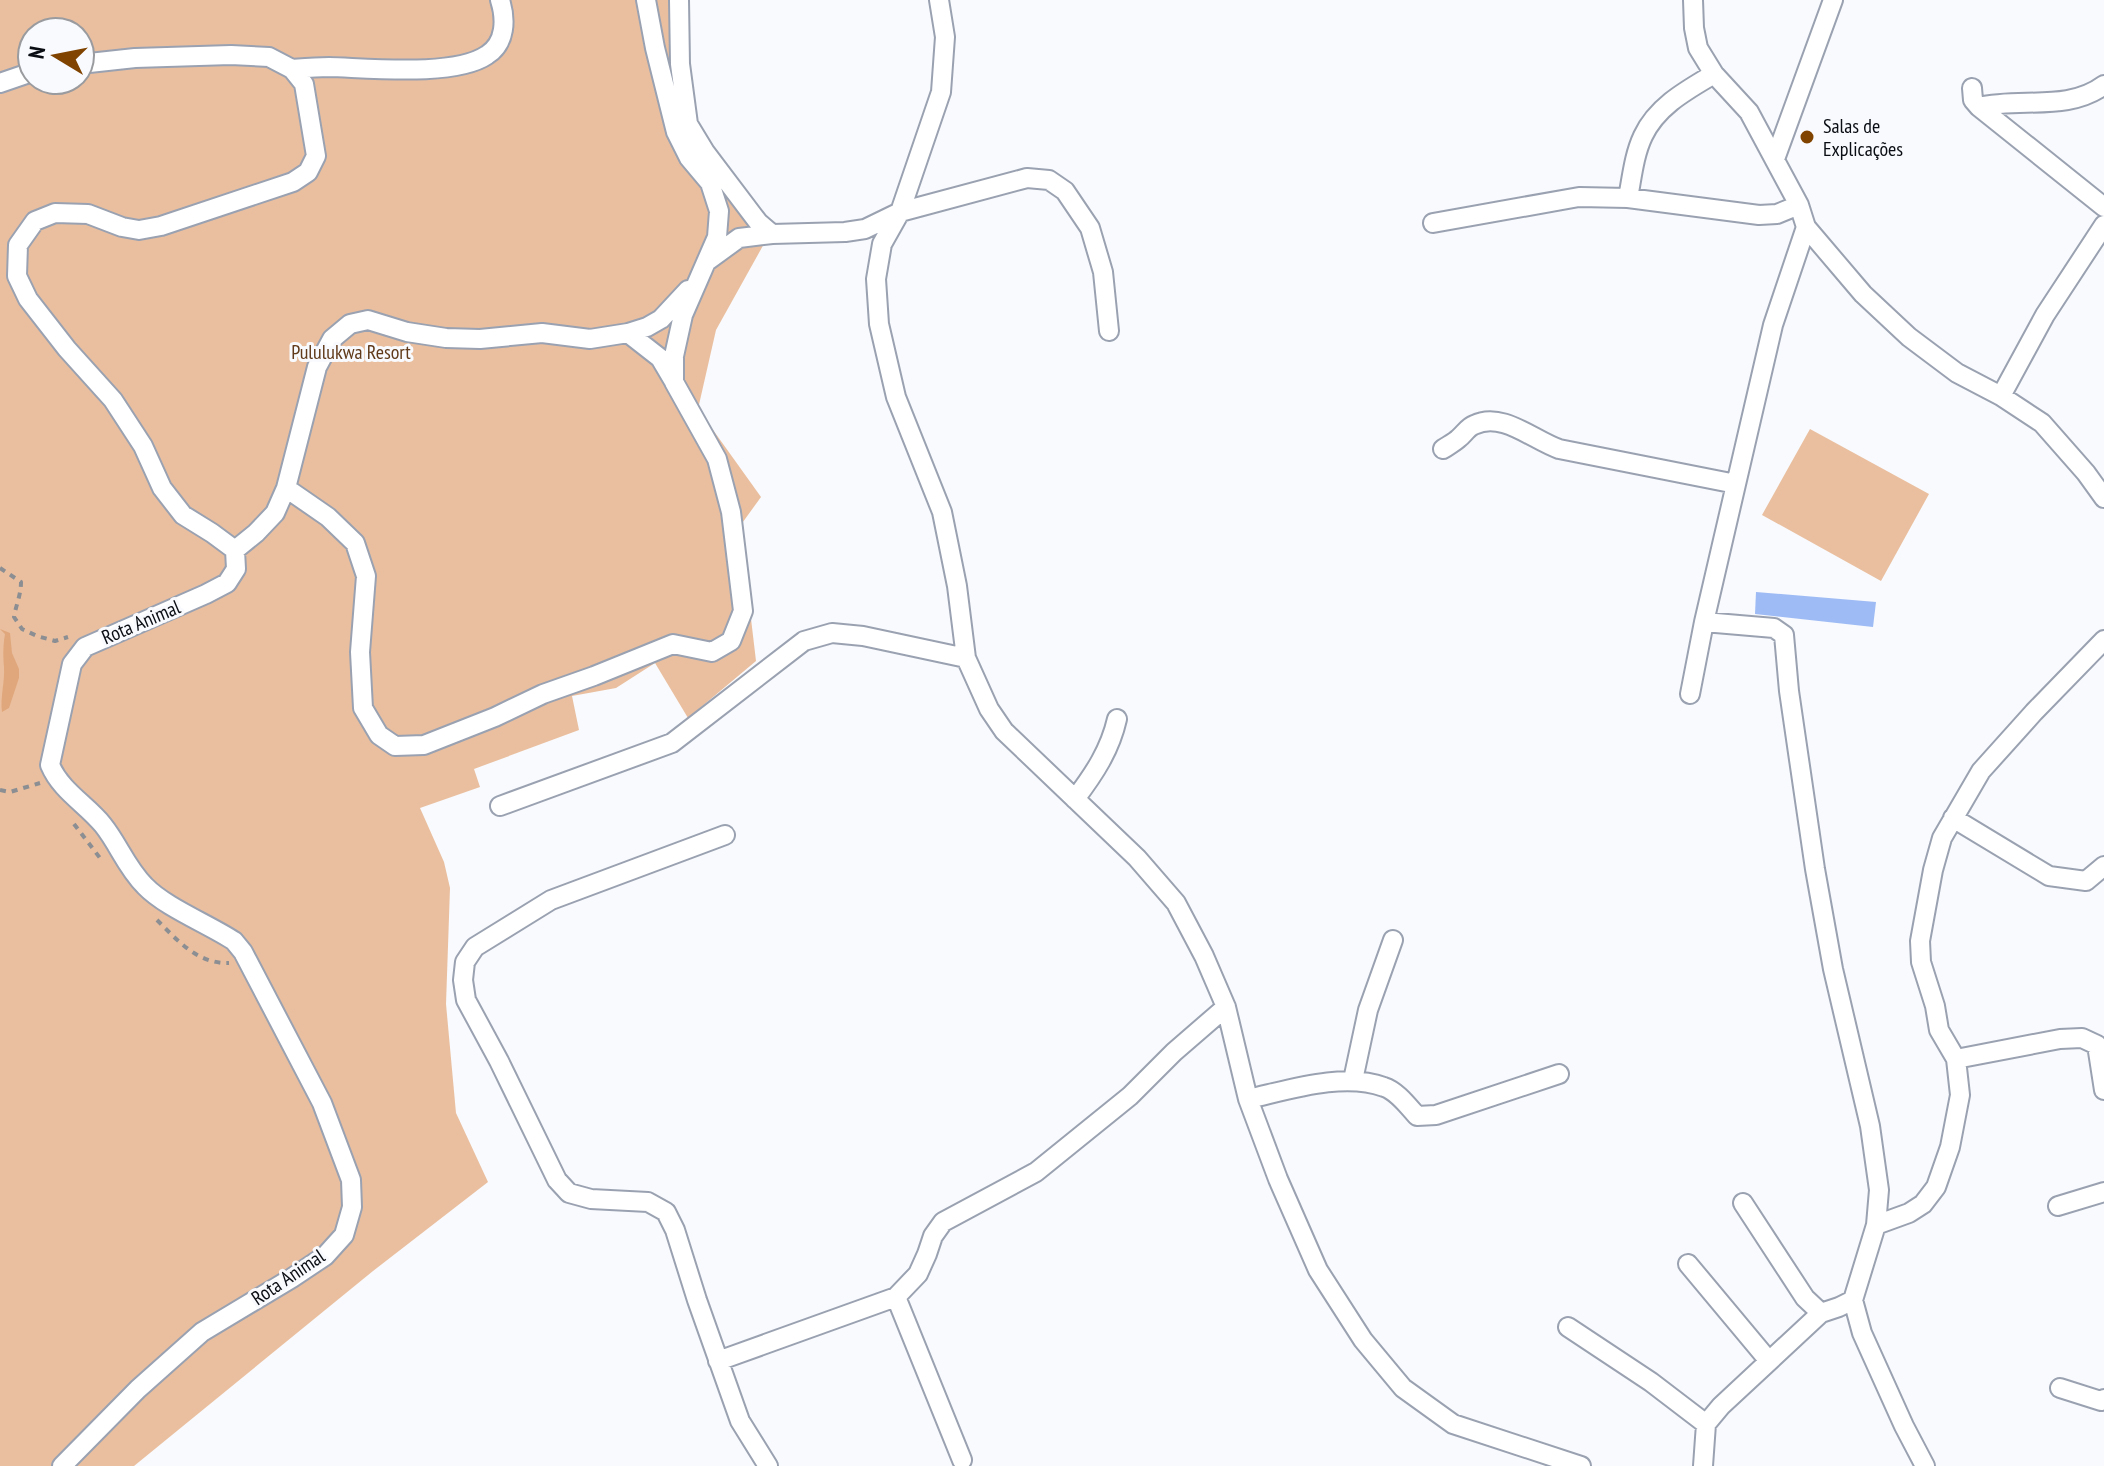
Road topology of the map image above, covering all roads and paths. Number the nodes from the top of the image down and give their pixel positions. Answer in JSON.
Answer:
{"nodes":[{"id":1,"x":500,"y":0,"type":"edge"},
{"id":2,"x":646,"y":0,"type":"edge"},
{"id":3,"x":679,"y":0,"type":"edge"},
{"id":4,"x":939,"y":0,"type":"edge"},
{"id":5,"x":1693,"y":0,"type":"edge"},
{"id":6,"x":1833,"y":0,"type":"edge"},
{"id":7,"x":96,"y":62,"type":"edge"},
{"id":8,"x":292,"y":69,"type":"junction"},
{"id":9,"x":1714,"y":74,"type":"junction"},
{"id":10,"x":2104,"y":85,"type":"edge"},
{"id":11,"x":1972,"y":88,"type":"dead end"},
{"id":12,"x":1979,"y":107,"type":"junction"},
{"id":13,"x":1775,"y":159,"type":"junction"},
{"id":14,"x":1628,"y":198,"type":"junction"},
{"id":15,"x":1799,"y":205,"type":"junction"},
{"id":16,"x":2104,"y":207,"type":"edge"},
{"id":17,"x":900,"y":212,"type":"junction"},
{"id":18,"x":1433,"y":223,"type":"dead end"},
{"id":19,"x":2104,"y":225,"type":"edge"},
{"id":20,"x":1806,"y":227,"type":"junction"},
{"id":21,"x":772,"y":234,"type":"junction"},
{"id":22,"x":705,"y":263,"type":"junction"},
{"id":23,"x":1109,"y":331,"type":"dead end"},
{"id":24,"x":628,"y":333,"type":"junction"},
{"id":25,"x":674,"y":382,"type":"junction"},
{"id":26,"x":2001,"y":396,"type":"junction"},
{"id":27,"x":1443,"y":449,"type":"dead end"},
{"id":28,"x":1736,"y":484,"type":"junction"},
{"id":29,"x":286,"y":488,"type":"junction"},
{"id":30,"x":2104,"y":498,"type":"edge"},
{"id":31,"x":235,"y":550,"type":"junction"},
{"id":32,"x":0,"y":568,"type":"edge"},
{"id":33,"x":1704,"y":622,"type":"junction"},
{"id":34,"x":67,"y":637,"type":"dead end"},
{"id":35,"x":2104,"y":640,"type":"edge"},
{"id":36,"x":966,"y":658,"type":"junction"},
{"id":37,"x":1690,"y":694,"type":"dead end"},
{"id":38,"x":1117,"y":719,"type":"dead end"},
{"id":39,"x":50,"y":765,"type":"junction"},
{"id":40,"x":0,"y":790,"type":"edge"},
{"id":41,"x":1075,"y":799,"type":"junction"},
{"id":42,"x":500,"y":806,"type":"dead end"},
{"id":43,"x":1953,"y":818,"type":"junction"},
{"id":44,"x":725,"y":835,"type":"dead end"},
{"id":45,"x":2104,"y":866,"type":"edge"},
{"id":46,"x":1393,"y":940,"type":"dead end"},
{"id":47,"x":1226,"y":1007,"type":"junction"},
{"id":48,"x":2101,"y":1045,"type":"edge"},
{"id":49,"x":1956,"y":1059,"type":"junction"},
{"id":50,"x":1559,"y":1074,"type":"dead end"},
{"id":51,"x":1353,"y":1080,"type":"junction"},
{"id":52,"x":2104,"y":1090,"type":"edge"},
{"id":53,"x":1248,"y":1099,"type":"junction"},
{"id":54,"x":2104,"y":1192,"type":"edge"},
{"id":55,"x":1743,"y":1203,"type":"dead end"},
{"id":56,"x":2058,"y":1206,"type":"dead end"},
{"id":57,"x":1876,"y":1225,"type":"junction"},
{"id":58,"x":1688,"y":1264,"type":"dead end"},
{"id":59,"x":896,"y":1297,"type":"junction"},
{"id":60,"x":1853,"y":1300,"type":"junction"},
{"id":61,"x":1821,"y":1313,"type":"junction"},
{"id":62,"x":1568,"y":1327,"type":"dead end"},
{"id":63,"x":718,"y":1361,"type":"junction"},
{"id":64,"x":1769,"y":1361,"type":"junction"},
{"id":65,"x":2060,"y":1388,"type":"dead end"},
{"id":66,"x":2104,"y":1399,"type":"edge"},
{"id":67,"x":1706,"y":1424,"type":"junction"},
{"id":68,"x":962,"y":1460,"type":"dead end"},
{"id":69,"x":62,"y":1466,"type":"edge"},
{"id":70,"x":768,"y":1466,"type":"edge"},
{"id":71,"x":1581,"y":1466,"type":"edge"},
{"id":72,"x":1703,"y":1466,"type":"edge"},
{"id":73,"x":1925,"y":1466,"type":"edge"}],
"edges":[{"from":1,"to":8,"type":"street"},
{"from":2,"to":22,"type":"street"},
{"from":3,"to":21,"type":"street"},
{"from":4,"to":17,"type":"street"},
{"from":5,"to":9,"type":"street"},
{"from":6,"to":13,"type":"street"},
{"from":7,"to":8,"type":"street"},
{"from":8,"to":31,"type":"street"},
{"from":9,"to":13,"type":"street"},
{"from":9,"to":14,"type":"street"},
{"from":10,"to":12,"type":"street"},
{"from":11,"to":12,"type":"street"},
{"from":12,"to":16,"type":"street"},
{"from":13,"to":15,"type":"street"},
{"from":14,"to":15,"type":"street"},
{"from":14,"to":18,"type":"street"},
{"from":15,"to":20,"type":"street"},
{"from":17,"to":21,"type":"street"},
{"from":17,"to":23,"type":"street"},
{"from":17,"to":36,"type":"street"},
{"from":19,"to":26,"type":"street"},
{"from":20,"to":26,"type":"street"},
{"from":20,"to":28,"type":"street"},
{"from":21,"to":22,"type":"street"},
{"from":22,"to":24,"type":"street"},
{"from":22,"to":25,"type":"street"},
{"from":24,"to":25,"type":"street"},
{"from":24,"to":29,"type":"street"},
{"from":25,"to":29,"type":"street"},
{"from":26,"to":30,"type":"street"},
{"from":27,"to":28,"type":"street"},
{"from":28,"to":33,"type":"street"},
{"from":29,"to":31,"type":"street"},
{"from":31,"to":39,"type":"street","name":"Rota Animal"},
{"from":32,"to":34,"type":"path"},
{"from":33,"to":37,"type":"street"},
{"from":33,"to":57,"type":"street"},
{"from":35,"to":43,"type":"street"},
{"from":36,"to":41,"type":"street"},
{"from":36,"to":42,"type":"street"},
{"from":38,"to":41,"type":"street"},
{"from":39,"to":40,"type":"path"},
{"from":39,"to":69,"type":"street","name":"Rota Animal"},
{"from":41,"to":47,"type":"street"},
{"from":43,"to":45,"type":"street"},
{"from":43,"to":49,"type":"street"},
{"from":44,"to":63,"type":"street"},
{"from":46,"to":51,"type":"street"},
{"from":47,"to":53,"type":"street"},
{"from":47,"to":59,"type":"street"},
{"from":48,"to":49,"type":"street"},
{"from":48,"to":52,"type":"street"},
{"from":49,"to":57,"type":"street"},
{"from":50,"to":51,"type":"street"},
{"from":51,"to":53,"type":"street"},
{"from":53,"to":71,"type":"street"},
{"from":54,"to":56,"type":"street"},
{"from":55,"to":61,"type":"street"},
{"from":57,"to":60,"type":"street"},
{"from":58,"to":64,"type":"street"},
{"from":59,"to":63,"type":"street"},
{"from":59,"to":68,"type":"street"},
{"from":60,"to":61,"type":"street"},
{"from":60,"to":73,"type":"street"},
{"from":61,"to":64,"type":"street"},
{"from":62,"to":67,"type":"street"},
{"from":63,"to":70,"type":"street"},
{"from":64,"to":67,"type":"street"},
{"from":65,"to":66,"type":"street"},
{"from":67,"to":72,"type":"street"}]}
